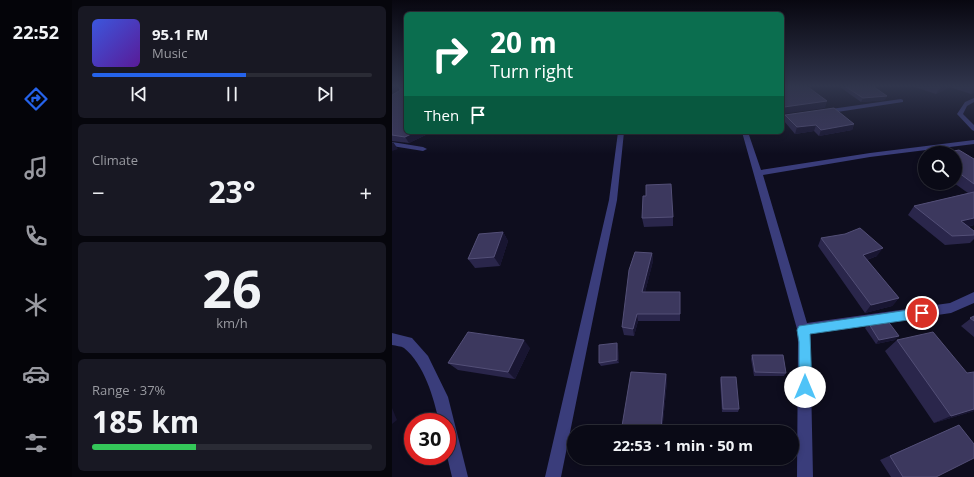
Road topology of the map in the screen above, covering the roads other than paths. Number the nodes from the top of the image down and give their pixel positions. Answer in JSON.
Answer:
{"nodes":[{"id":1,"x":843,"y":109,"type":"edge"},
{"id":2,"x":962,"y":109,"type":"edge"},
{"id":3,"x":817,"y":113,"type":"edge"},
{"id":4,"x":803,"y":115,"type":"edge"},
{"id":5,"x":784,"y":118,"type":"edge"},
{"id":6,"x":974,"y":129,"type":"edge"},
{"id":7,"x":621,"y":134,"type":"edge"},
{"id":8,"x":746,"y":134,"type":"edge"},
{"id":9,"x":974,"y":142,"type":"edge"},
{"id":10,"x":392,"y":144,"type":"edge"},
{"id":11,"x":423,"y":149,"type":"dead end"},
{"id":12,"x":758,"y":173,"type":"junction"},
{"id":13,"x":974,"y":297,"type":"edge"},
{"id":14,"x":803,"y":330,"type":"junction"},
{"id":15,"x":392,"y":339,"type":"edge"},
{"id":16,"x":460,"y":477,"type":"edge"},
{"id":17,"x":553,"y":477,"type":"edge"},
{"id":18,"x":805,"y":477,"type":"edge"}],
"edges":[{"from":1,"to":3,"type":"street"},
{"from":2,"to":6,"type":"street"},
{"from":4,"to":5,"type":"street"},
{"from":7,"to":17,"type":"street"},
{"from":8,"to":12,"type":"street"},
{"from":9,"to":12,"type":"street"},
{"from":10,"to":11,"type":"street"},
{"from":12,"to":14,"type":"street"},
{"from":13,"to":14,"type":"street"},
{"from":14,"to":18,"type":"street"},
{"from":15,"to":16,"type":"street"}]}
